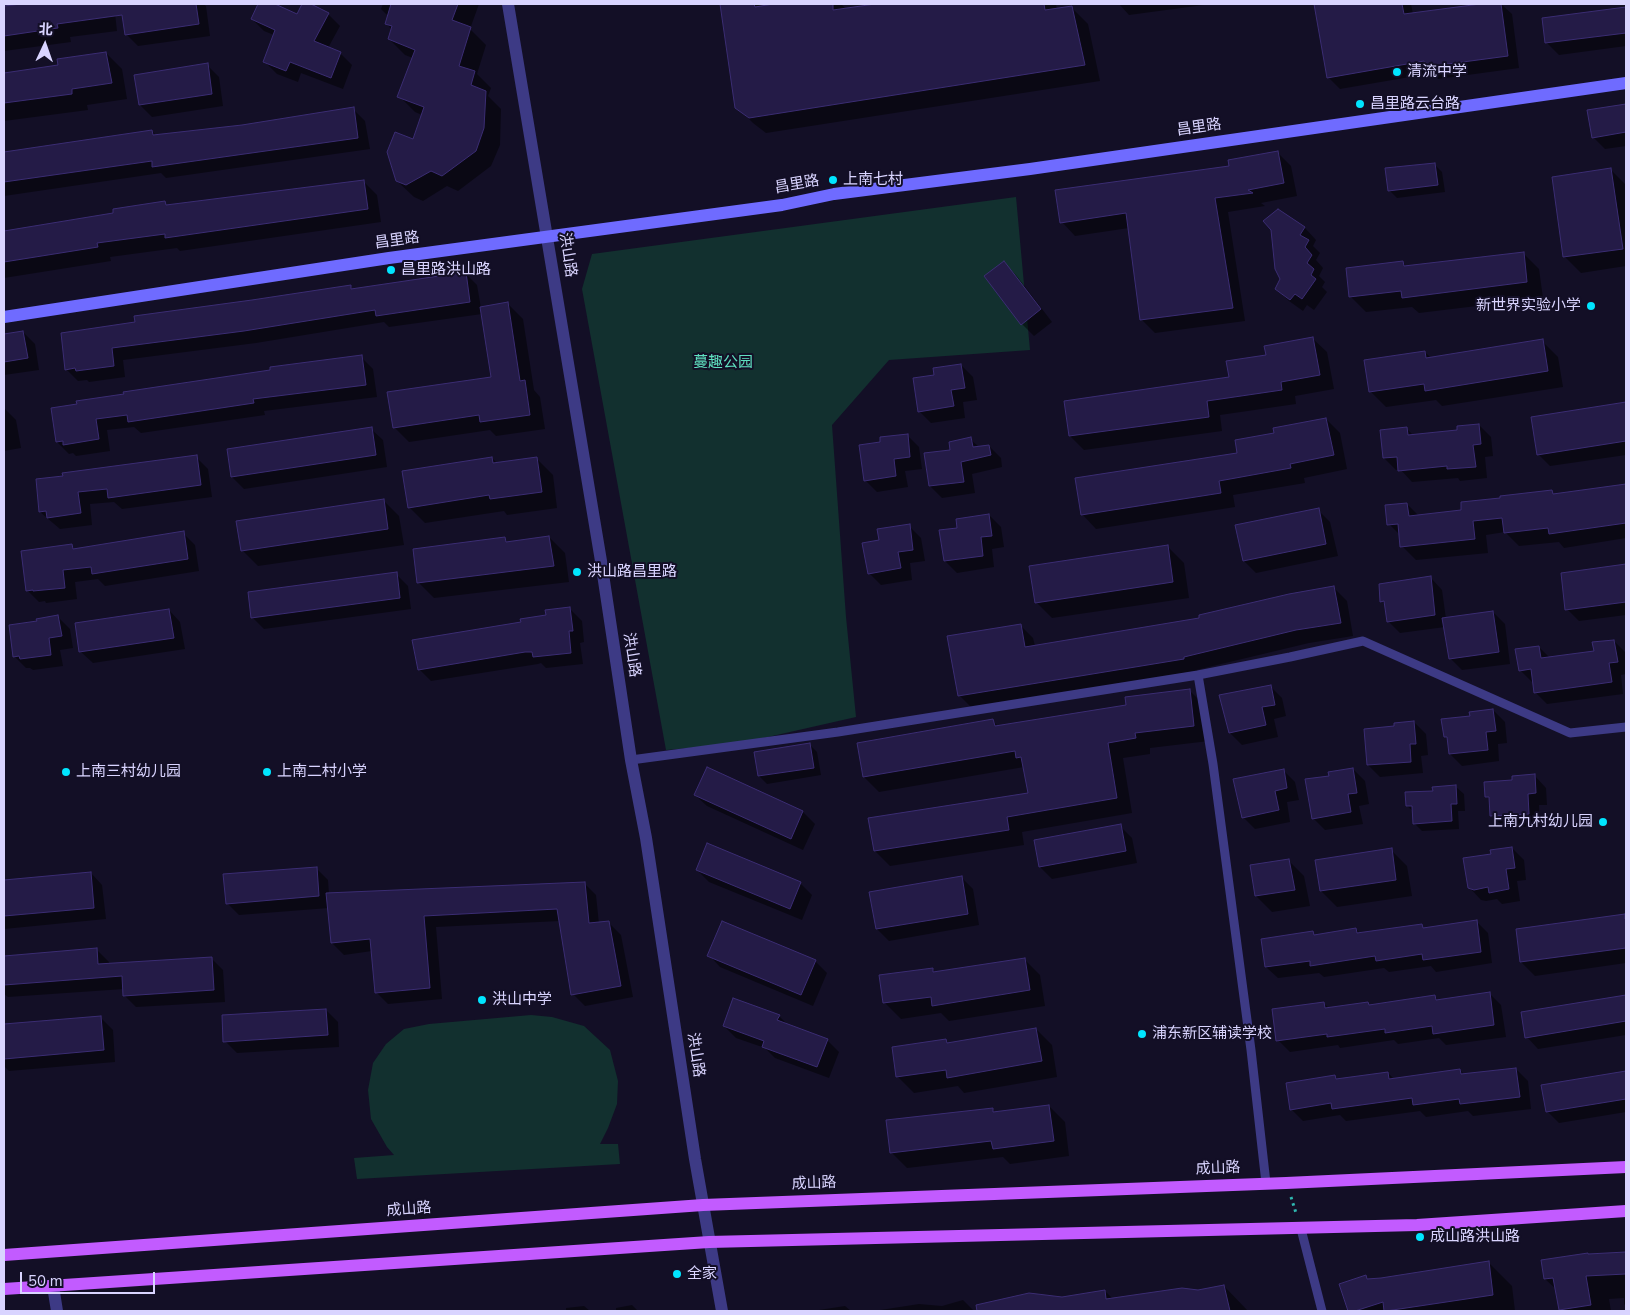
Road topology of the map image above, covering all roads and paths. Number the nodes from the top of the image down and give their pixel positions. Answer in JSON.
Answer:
{"nodes":[{"id":1,"x":508,"y":4,"type":"edge"},
{"id":2,"x":1626,"y":83,"type":"edge"},
{"id":3,"x":547,"y":237,"type":"junction"},
{"id":4,"x":4,"y":317,"type":"edge"},
{"id":5,"x":1198,"y":675,"type":"junction"},
{"id":6,"x":1626,"y":727,"type":"edge"},
{"id":7,"x":631,"y":760,"type":"junction"},
{"id":8,"x":1626,"y":1167,"type":"edge"},
{"id":9,"x":1266,"y":1183,"type":"junction"},
{"id":10,"x":1286,"y":1183,"type":"junction"},
{"id":11,"x":703,"y":1205,"type":"junction"},
{"id":12,"x":1626,"y":1211,"type":"edge"},
{"id":13,"x":1301,"y":1228,"type":"junction"},
{"id":14,"x":709,"y":1242,"type":"junction"},
{"id":15,"x":4,"y":1255,"type":"edge"},
{"id":16,"x":53,"y":1286,"type":"junction"},
{"id":17,"x":4,"y":1289,"type":"edge"},
{"id":18,"x":57,"y":1311,"type":"edge"},
{"id":19,"x":722,"y":1311,"type":"edge"},
{"id":20,"x":1322,"y":1311,"type":"edge"}],
"edges":[{"from":1,"to":3,"type":"street","name":"洪山路"},
{"from":2,"to":3,"type":"street","name":"昌里路"},
{"from":3,"to":4,"type":"street","name":"昌里路"},
{"from":3,"to":7,"type":"street","name":"洪山路"},
{"from":5,"to":6,"type":"lane"},
{"from":5,"to":7,"type":"lane"},
{"from":5,"to":9,"type":"lane"},
{"from":7,"to":11,"type":"street","name":"洪山路"},
{"from":8,"to":10,"type":"main road","name":"成山路"},
{"from":9,"to":10,"type":"main road","name":"成山路"},
{"from":9,"to":11,"type":"main road","name":"成山路"},
{"from":10,"to":13,"type":"path"},
{"from":11,"to":14,"type":"street","name":"洪山路"},
{"from":11,"to":15,"type":"main road","name":"成山路"},
{"from":12,"to":13,"type":"main road"},
{"from":13,"to":14,"type":"main road"},
{"from":13,"to":20,"type":"lane"},
{"from":14,"to":16,"type":"main road"},
{"from":14,"to":19,"type":"street","name":"洪山路"},
{"from":16,"to":17,"type":"main road"},
{"from":16,"to":18,"type":"street"}]}
